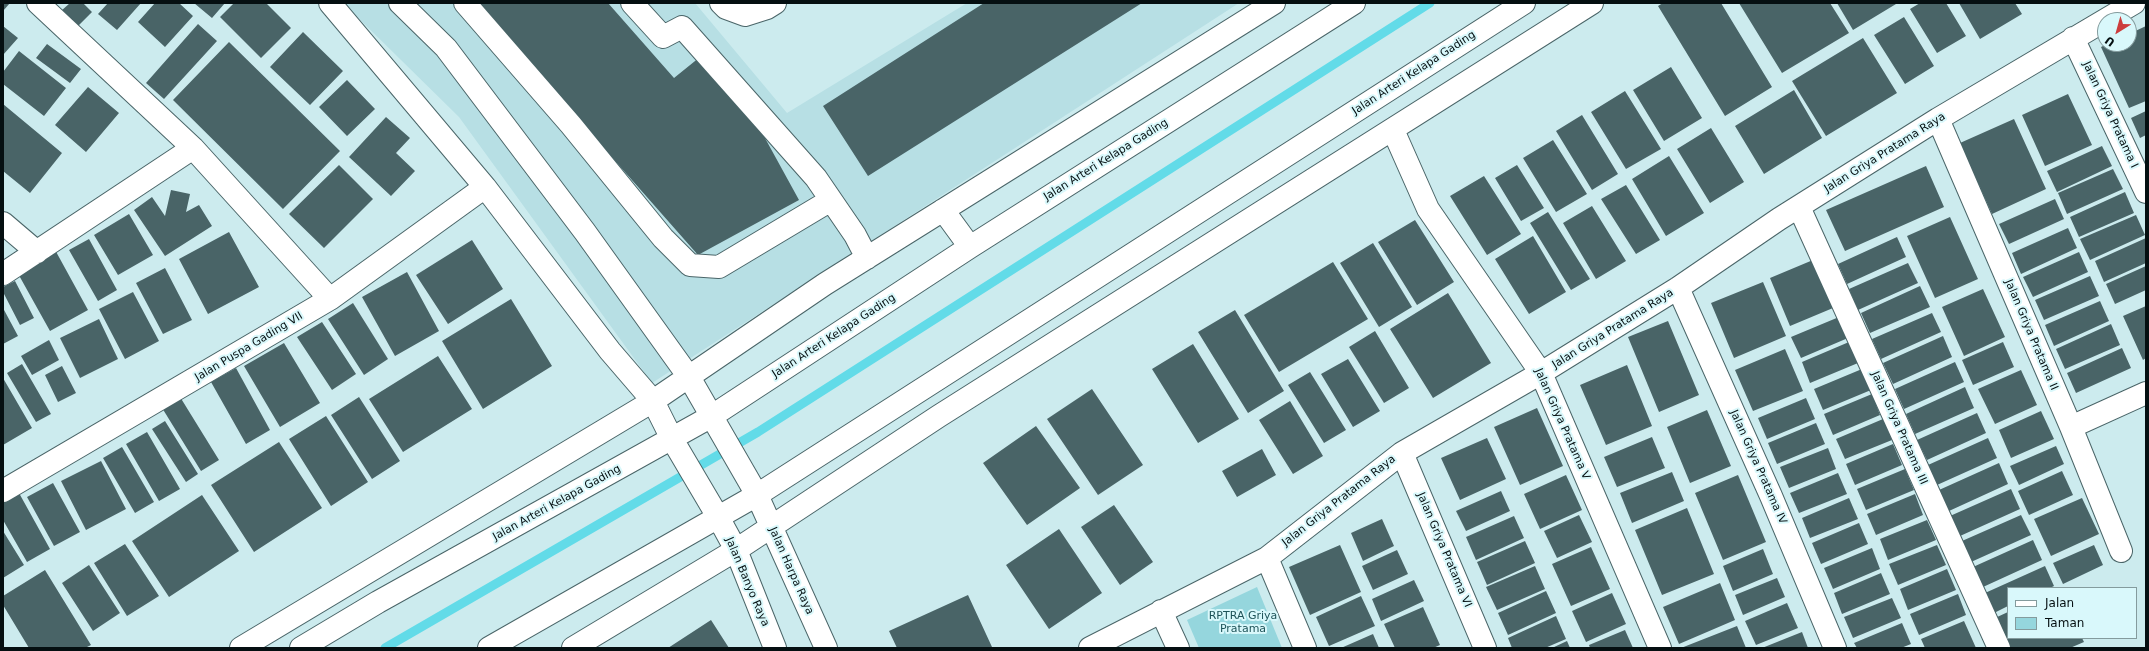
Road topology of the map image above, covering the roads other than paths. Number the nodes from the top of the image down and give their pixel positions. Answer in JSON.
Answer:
{"nodes":[{"id":1,"x":38,"y":3,"type":"edge"},
{"id":2,"x":330,"y":3,"type":"edge"},
{"id":3,"x":400,"y":3,"type":"edge"},
{"id":4,"x":465,"y":3,"type":"edge"},
{"id":5,"x":632,"y":3,"type":"edge"},
{"id":6,"x":721,"y":3,"type":"edge"},
{"id":7,"x":1274,"y":3,"type":"edge"},
{"id":8,"x":1354,"y":3,"type":"edge"},
{"id":9,"x":1524,"y":3,"type":"edge"},
{"id":10,"x":1592,"y":3,"type":"edge"},
{"id":11,"x":2134,"y":3,"type":"edge"},
{"id":12,"x":771,"y":6,"type":"edge"},
{"id":13,"x":2073,"y":38,"type":"junction"},
{"id":14,"x":1938,"y":119,"type":"junction"},
{"id":15,"x":1393,"y":130,"type":"junction"},
{"id":16,"x":192,"y":148,"type":"junction"},
{"id":17,"x":485,"y":187,"type":"junction"},
{"id":18,"x":2146,"y":192,"type":"edge"},
{"id":19,"x":831,"y":200,"type":"junction"},
{"id":20,"x":1799,"y":207,"type":"junction"},
{"id":21,"x":943,"y":210,"type":"junction"},
{"id":22,"x":3,"y":223,"type":"edge"},
{"id":23,"x":970,"y":247,"type":"junction"},
{"id":24,"x":37,"y":252,"type":"junction"},
{"id":25,"x":867,"y":258,"type":"junction"},
{"id":26,"x":3,"y":274,"type":"edge"},
{"id":27,"x":1678,"y":288,"type":"junction"},
{"id":28,"x":330,"y":299,"type":"junction"},
{"id":29,"x":1541,"y":374,"type":"junction"},
{"id":30,"x":689,"y":377,"type":"junction"},
{"id":31,"x":922,"y":389,"type":"junction"},
{"id":32,"x":2146,"y":393,"type":"edge"},
{"id":33,"x":652,"y":401,"type":"junction"},
{"id":34,"x":939,"y":416,"type":"junction"},
{"id":35,"x":716,"y":425,"type":"junction"},
{"id":36,"x":2071,"y":427,"type":"junction"},
{"id":37,"x":672,"y":440,"type":"junction"},
{"id":38,"x":1402,"y":453,"type":"junction"},
{"id":39,"x":3,"y":491,"type":"edge"},
{"id":40,"x":757,"y":495,"type":"junction"},
{"id":41,"x":718,"y":517,"type":"junction"},
{"id":42,"x":772,"y":527,"type":"junction"},
{"id":43,"x":736,"y":550,"type":"junction"},
{"id":44,"x":2121,"y":551,"type":"dead end"},
{"id":45,"x":1267,"y":558,"type":"junction"},
{"id":46,"x":1161,"y":611,"type":"junction"},
{"id":47,"x":241,"y":648,"type":"edge"},
{"id":48,"x":301,"y":648,"type":"edge"},
{"id":49,"x":489,"y":648,"type":"edge"},
{"id":50,"x":573,"y":648,"type":"edge"},
{"id":51,"x":775,"y":648,"type":"edge"},
{"id":52,"x":826,"y":648,"type":"edge"},
{"id":53,"x":1090,"y":648,"type":"edge"},
{"id":54,"x":1178,"y":648,"type":"edge"},
{"id":55,"x":1305,"y":648,"type":"edge"},
{"id":56,"x":1486,"y":648,"type":"edge"},
{"id":57,"x":1660,"y":648,"type":"edge"},
{"id":58,"x":1835,"y":648,"type":"edge"},
{"id":59,"x":1999,"y":648,"type":"edge"}],
"edges":[{"from":1,"to":16,"type":"street"},
{"from":2,"to":17,"type":"street","name":"Jalan Banyo Raya"},
{"from":3,"to":30,"type":"street","name":"Jalan Harpa Raya"},
{"from":4,"to":19,"type":"street"},
{"from":5,"to":19,"type":"street"},
{"from":6,"to":12,"type":"street"},
{"from":7,"to":21,"type":"street"},
{"from":8,"to":23,"type":"street","name":"Jalan Arteri Kelapa Gading"},
{"from":9,"to":31,"type":"street","name":"Jalan Arteri Kelapa Gading"},
{"from":10,"to":15,"type":"street"},
{"from":11,"to":13,"type":"street","name":"Jalan Griya Pratama Raya"},
{"from":13,"to":14,"type":"street","name":"Jalan Griya Pratama Raya"},
{"from":13,"to":18,"type":"street","name":"Jalan Griya Pratama I"},
{"from":14,"to":20,"type":"street","name":"Jalan Griya Pratama Raya"},
{"from":14,"to":36,"type":"street","name":"Jalan Griya Pratama II"},
{"from":15,"to":29,"type":"street","name":"Jalan Griya Pratama V"},
{"from":15,"to":34,"type":"street"},
{"from":16,"to":24,"type":"street"},
{"from":16,"to":28,"type":"street"},
{"from":17,"to":28,"type":"street","name":"Jalan Puspa Gading VII"},
{"from":17,"to":33,"type":"street","name":"Jalan Banyo Raya"},
{"from":19,"to":25,"type":"street"},
{"from":20,"to":27,"type":"street","name":"Jalan Griya Pratama Raya"},
{"from":20,"to":59,"type":"street","name":"Jalan Griya Pratama III"},
{"from":21,"to":23,"type":"street"},
{"from":21,"to":25,"type":"street"},
{"from":22,"to":24,"type":"street"},
{"from":23,"to":35,"type":"street","name":"Jalan Arteri Kelapa Gading"},
{"from":24,"to":26,"type":"street"},
{"from":25,"to":30,"type":"street"},
{"from":27,"to":29,"type":"street","name":"Jalan Griya Pratama Raya"},
{"from":27,"to":58,"type":"street","name":"Jalan Griya Pratama IV"},
{"from":28,"to":39,"type":"street","name":"Jalan Puspa Gading VII"},
{"from":29,"to":38,"type":"street","name":"Jalan Griya Pratama Raya"},
{"from":29,"to":57,"type":"street","name":"Jalan Griya Pratama V"},
{"from":30,"to":33,"type":"street"},
{"from":30,"to":35,"type":"street","name":"Jalan Harpa Raya"},
{"from":31,"to":34,"type":"street"},
{"from":31,"to":40,"type":"street","name":"Jalan Arteri Kelapa Gading"},
{"from":32,"to":36,"type":"street"},
{"from":33,"to":37,"type":"street","name":"Jalan Banyo Raya"},
{"from":33,"to":47,"type":"street"},
{"from":34,"to":42,"type":"street"},
{"from":35,"to":37,"type":"street","name":"Jalan Arteri Kelapa Gading"},
{"from":35,"to":40,"type":"street","name":"Jalan Harpa Raya"},
{"from":36,"to":44,"type":"street","name":"Jalan Griya Pratama II"},
{"from":37,"to":41,"type":"street","name":"Jalan Banyo Raya"},
{"from":37,"to":48,"type":"street","name":"Jalan Arteri Kelapa Gading"},
{"from":38,"to":45,"type":"street","name":"Jalan Griya Pratama Raya"},
{"from":38,"to":56,"type":"street","name":"Jalan Griya Pratama VI"},
{"from":40,"to":41,"type":"street","name":"Jalan Arteri Kelapa Gading"},
{"from":40,"to":42,"type":"street","name":"Jalan Harpa Raya"},
{"from":41,"to":43,"type":"street","name":"Jalan Banyo Raya"},
{"from":41,"to":49,"type":"street","name":"Jalan Arteri Kelapa Gading"},
{"from":42,"to":43,"type":"street"},
{"from":42,"to":52,"type":"street","name":"Jalan Harpa Raya"},
{"from":43,"to":50,"type":"street"},
{"from":43,"to":51,"type":"street","name":"Jalan Banyo Raya"},
{"from":45,"to":46,"type":"street","name":"Jalan Griya Pratama Raya"},
{"from":45,"to":55,"type":"street"},
{"from":46,"to":53,"type":"street","name":"Jalan Griya Pratama Raya"},
{"from":46,"to":54,"type":"street"}]}
